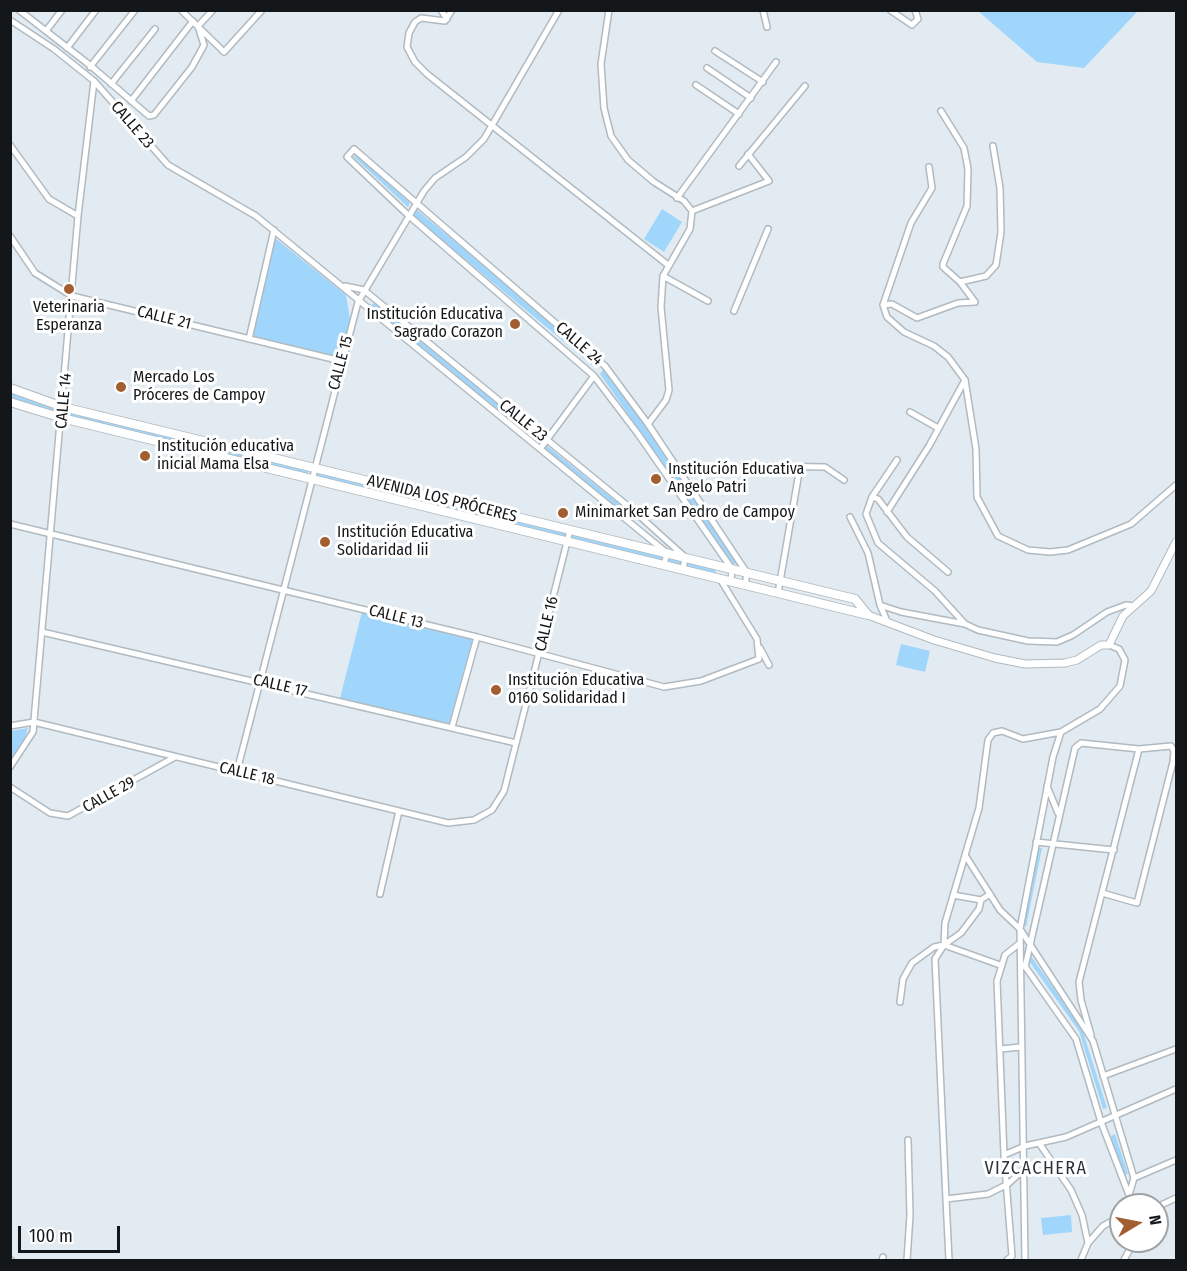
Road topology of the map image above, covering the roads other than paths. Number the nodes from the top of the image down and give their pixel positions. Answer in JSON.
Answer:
{"nodes":[{"id":1,"x":62,"y":10,"type":"edge"},
{"id":2,"x":96,"y":10,"type":"edge"},
{"id":3,"x":135,"y":10,"type":"edge"},
{"id":4,"x":181,"y":10,"type":"edge"},
{"id":5,"x":213,"y":10,"type":"edge"},
{"id":6,"x":262,"y":10,"type":"edge"},
{"id":7,"x":441,"y":10,"type":"edge"},
{"id":8,"x":452,"y":10,"type":"edge"},
{"id":9,"x":558,"y":10,"type":"edge"},
{"id":10,"x":609,"y":10,"type":"edge"},
{"id":11,"x":763,"y":10,"type":"edge"},
{"id":12,"x":890,"y":10,"type":"edge"},
{"id":13,"x":915,"y":10,"type":"edge"},
{"id":14,"x":23,"y":12,"type":"edge"},
{"id":15,"x":447,"y":19,"type":"junction"},
{"id":16,"x":10,"y":20,"type":"edge"},
{"id":17,"x":196,"y":24,"type":"junction"},
{"id":18,"x":767,"y":27,"type":"dead end"},
{"id":19,"x":155,"y":29,"type":"dead end"},
{"id":20,"x":46,"y":31,"type":"junction"},
{"id":21,"x":67,"y":48,"type":"junction"},
{"id":22,"x":715,"y":51,"type":"dead end"},
{"id":23,"x":776,"y":62,"type":"dead end"},
{"id":24,"x":91,"y":66,"type":"junction"},
{"id":25,"x":707,"y":68,"type":"dead end"},
{"id":26,"x":85,"y":73,"type":"junction"},
{"id":27,"x":94,"y":81,"type":"junction"},
{"id":28,"x":762,"y":82,"type":"junction"},
{"id":29,"x":111,"y":84,"type":"junction"},
{"id":30,"x":696,"y":85,"type":"dead end"},
{"id":31,"x":805,"y":86,"type":"dead end"},
{"id":32,"x":751,"y":98,"type":"junction"},
{"id":33,"x":131,"y":101,"type":"junction"},
{"id":34,"x":940,"y":111,"type":"dead end"},
{"id":35,"x":739,"y":114,"type":"junction"},
{"id":36,"x":493,"y":125,"type":"junction"},
{"id":37,"x":10,"y":145,"type":"edge"},
{"id":38,"x":993,"y":146,"type":"dead end"},
{"id":39,"x":748,"y":154,"type":"junction"},
{"id":40,"x":739,"y":166,"type":"dead end"},
{"id":41,"x":929,"y":167,"type":"dead end"},
{"id":42,"x":678,"y":198,"type":"junction"},
{"id":43,"x":415,"y":204,"type":"junction"},
{"id":44,"x":692,"y":212,"type":"junction"},
{"id":45,"x":408,"y":215,"type":"junction"},
{"id":46,"x":78,"y":216,"type":"junction"},
{"id":47,"x":768,"y":229,"type":"dead end"},
{"id":48,"x":274,"y":230,"type":"junction"},
{"id":49,"x":10,"y":236,"type":"edge"},
{"id":50,"x":668,"y":265,"type":"junction"},
{"id":51,"x":663,"y":276,"type":"junction"},
{"id":52,"x":960,"y":282,"type":"junction"},
{"id":53,"x":345,"y":286,"type":"junction"},
{"id":54,"x":364,"y":290,"type":"junction"},
{"id":55,"x":72,"y":296,"type":"junction"},
{"id":56,"x":708,"y":301,"type":"dead end"},
{"id":57,"x":358,"y":302,"type":"junction"},
{"id":58,"x":882,"y":305,"type":"junction"},
{"id":59,"x":734,"y":311,"type":"dead end"},
{"id":60,"x":249,"y":339,"type":"junction"},
{"id":61,"x":341,"y":361,"type":"junction"},
{"id":62,"x":594,"y":376,"type":"junction"},
{"id":63,"x":965,"y":380,"type":"junction"},
{"id":64,"x":10,"y":388,"type":"edge"},
{"id":65,"x":10,"y":402,"type":"edge"},
{"id":66,"x":63,"y":407,"type":"junction"},
{"id":67,"x":910,"y":412,"type":"dead end"},
{"id":68,"x":62,"y":418,"type":"junction"},
{"id":69,"x":648,"y":424,"type":"junction"},
{"id":70,"x":938,"y":428,"type":"junction"},
{"id":71,"x":547,"y":440,"type":"junction"},
{"id":72,"x":540,"y":449,"type":"junction"},
{"id":73,"x":897,"y":460,"type":"dead end"},
{"id":74,"x":766,"y":466,"type":"dead end"},
{"id":75,"x":800,"y":467,"type":"junction"},
{"id":76,"x":315,"y":468,"type":"junction"},
{"id":77,"x":312,"y":480,"type":"junction"},
{"id":78,"x":844,"y":480,"type":"dead end"},
{"id":79,"x":1176,"y":485,"type":"edge"},
{"id":80,"x":872,"y":498,"type":"junction"},
{"id":81,"x":887,"y":512,"type":"junction"},
{"id":82,"x":850,"y":517,"type":"dead end"},
{"id":83,"x":10,"y":524,"type":"edge"},
{"id":84,"x":570,"y":530,"type":"junction"},
{"id":85,"x":52,"y":534,"type":"junction"},
{"id":86,"x":567,"y":542,"type":"junction"},
{"id":87,"x":1176,"y":542,"type":"edge"},
{"id":88,"x":667,"y":553,"type":"junction"},
{"id":89,"x":686,"y":557,"type":"junction"},
{"id":90,"x":664,"y":565,"type":"junction"},
{"id":91,"x":732,"y":569,"type":"junction"},
{"id":92,"x":683,"y":570,"type":"junction"},
{"id":93,"x":948,"y":572,"type":"dead end"},
{"id":94,"x":747,"y":573,"type":"junction"},
{"id":95,"x":720,"y":579,"type":"junction"},
{"id":96,"x":730,"y":581,"type":"junction"},
{"id":97,"x":780,"y":581,"type":"junction"},
{"id":98,"x":745,"y":585,"type":"junction"},
{"id":99,"x":284,"y":590,"type":"junction"},
{"id":100,"x":778,"y":593,"type":"junction"},
{"id":101,"x":880,"y":605,"type":"junction"},
{"id":102,"x":1134,"y":606,"type":"junction"},
{"id":103,"x":868,"y":615,"type":"junction"},
{"id":104,"x":887,"y":621,"type":"junction"},
{"id":105,"x":965,"y":624,"type":"junction"},
{"id":106,"x":42,"y":632,"type":"junction"},
{"id":107,"x":477,"y":637,"type":"junction"},
{"id":108,"x":1109,"y":645,"type":"junction"},
{"id":109,"x":760,"y":647,"type":"junction"},
{"id":110,"x":540,"y":654,"type":"junction"},
{"id":111,"x":769,"y":665,"type":"dead end"},
{"id":112,"x":261,"y":681,"type":"junction"},
{"id":113,"x":34,"y":722,"type":"junction"},
{"id":114,"x":10,"y":726,"type":"edge"},
{"id":115,"x":452,"y":727,"type":"junction"},
{"id":116,"x":1061,"y":732,"type":"junction"},
{"id":117,"x":516,"y":743,"type":"junction"},
{"id":118,"x":1174,"y":744,"type":"edge"},
{"id":119,"x":1139,"y":749,"type":"junction"},
{"id":120,"x":175,"y":757,"type":"junction"},
{"id":121,"x":10,"y":767,"type":"edge"},
{"id":122,"x":237,"y":771,"type":"junction"},
{"id":123,"x":1047,"y":785,"type":"junction"},
{"id":124,"x":10,"y":787,"type":"edge"},
{"id":125,"x":399,"y":811,"type":"junction"},
{"id":126,"x":1059,"y":815,"type":"junction"},
{"id":127,"x":483,"y":816,"type":"joint"},
{"id":128,"x":1036,"y":842,"type":"junction"},
{"id":129,"x":1051,"y":846,"type":"junction"},
{"id":130,"x":1114,"y":850,"type":"junction"},
{"id":131,"x":965,"y":855,"type":"junction"},
{"id":132,"x":1102,"y":893,"type":"junction"},
{"id":133,"x":380,"y":894,"type":"dead end"},
{"id":134,"x":990,"y":894,"type":"junction"},
{"id":135,"x":953,"y":895,"type":"junction"},
{"id":136,"x":981,"y":900,"type":"junction"},
{"id":137,"x":1020,"y":929,"type":"junction"},
{"id":138,"x":1020,"y":943,"type":"junction"},
{"id":139,"x":944,"y":945,"type":"junction"},
{"id":140,"x":1029,"y":945,"type":"junction"},
{"id":141,"x":1020,"y":959,"type":"junction"},
{"id":142,"x":1000,"y":965,"type":"junction"},
{"id":143,"x":1025,"y":967,"type":"junction"},
{"id":144,"x":900,"y":1002,"type":"dead end"},
{"id":145,"x":1093,"y":1041,"type":"junction"},
{"id":146,"x":1021,"y":1047,"type":"junction"},
{"id":147,"x":1000,"y":1049,"type":"junction"},
{"id":148,"x":1176,"y":1049,"type":"edge"},
{"id":149,"x":1103,"y":1076,"type":"junction"},
{"id":150,"x":1176,"y":1089,"type":"edge"},
{"id":151,"x":1115,"y":1116,"type":"junction"},
{"id":152,"x":1101,"y":1122,"type":"junction"},
{"id":153,"x":908,"y":1140,"type":"dead end"},
{"id":154,"x":1039,"y":1143,"type":"junction"},
{"id":155,"x":1025,"y":1146,"type":"junction"},
{"id":156,"x":1004,"y":1155,"type":"junction"},
{"id":157,"x":1176,"y":1160,"type":"edge"},
{"id":158,"x":1023,"y":1170,"type":"junction"},
{"id":159,"x":1134,"y":1178,"type":"junction"},
{"id":160,"x":1008,"y":1184,"type":"junction"},
{"id":161,"x":1128,"y":1193,"type":"edge"},
{"id":162,"x":1130,"y":1193,"type":"edge"},
{"id":163,"x":946,"y":1199,"type":"junction"},
{"id":164,"x":1109,"y":1223,"type":"edge"},
{"id":165,"x":1088,"y":1243,"type":"junction"},
{"id":166,"x":907,"y":1260,"type":"edge"},
{"id":167,"x":949,"y":1260,"type":"edge"},
{"id":168,"x":1007,"y":1260,"type":"edge"},
{"id":169,"x":1025,"y":1260,"type":"edge"},
{"id":170,"x":1081,"y":1260,"type":"edge"}],
"edges":[{"from":1,"to":20,"type":"street"},
{"from":2,"to":21,"type":"street"},
{"from":3,"to":24,"type":"street"},
{"from":4,"to":17,"type":"street"},
{"from":5,"to":17,"type":"street"},
{"from":6,"to":17,"type":"street"},
{"from":7,"to":15,"type":"street"},
{"from":8,"to":15,"type":"street"},
{"from":9,"to":36,"type":"street","name":"CALLE 15"},
{"from":10,"to":42,"type":"street"},
{"from":11,"to":18,"type":"street"},
{"from":12,"to":13,"type":"street"},
{"from":14,"to":20,"type":"street"},
{"from":15,"to":36,"type":"street"},
{"from":16,"to":26,"type":"street","name":"CALLE 23"},
{"from":17,"to":33,"type":"street"},
{"from":17,"to":33,"type":"street"},
{"from":19,"to":29,"type":"street"},
{"from":20,"to":21,"type":"street"},
{"from":21,"to":24,"type":"street"},
{"from":22,"to":28,"type":"street"},
{"from":23,"to":28,"type":"street"},
{"from":24,"to":26,"type":"street"},
{"from":24,"to":29,"type":"street"},
{"from":25,"to":32,"type":"street"},
{"from":26,"to":27,"type":"street","name":"CALLE 23"},
{"from":27,"to":46,"type":"street","name":"CALLE 14"},
{"from":27,"to":48,"type":"street","name":"CALLE 23"},
{"from":28,"to":32,"type":"street"},
{"from":29,"to":33,"type":"street"},
{"from":30,"to":35,"type":"street"},
{"from":31,"to":39,"type":"street"},
{"from":32,"to":35,"type":"street"},
{"from":34,"to":52,"type":"street"},
{"from":35,"to":42,"type":"street"},
{"from":36,"to":43,"type":"street","name":"CALLE 15"},
{"from":36,"to":50,"type":"street"},
{"from":37,"to":46,"type":"street"},
{"from":38,"to":52,"type":"street"},
{"from":39,"to":40,"type":"street"},
{"from":39,"to":44,"type":"street"},
{"from":41,"to":58,"type":"street"},
{"from":42,"to":44,"type":"street"},
{"from":43,"to":45,"type":"street","name":"CALLE 15"},
{"from":43,"to":45,"type":"street","name":"CALLE 24"},
{"from":43,"to":69,"type":"street","name":"CALLE 24"},
{"from":44,"to":50,"type":"street"},
{"from":45,"to":54,"type":"street","name":"CALLE 15"},
{"from":45,"to":62,"type":"street","name":"CALLE 24"},
{"from":46,"to":55,"type":"street","name":"CALLE 14"},
{"from":47,"to":59,"type":"street"},
{"from":48,"to":53,"type":"street","name":"CALLE 23"},
{"from":48,"to":60,"type":"street"},
{"from":49,"to":55,"type":"street","name":"CALLE 21"},
{"from":50,"to":51,"type":"street"},
{"from":51,"to":56,"type":"street"},
{"from":51,"to":69,"type":"street"},
{"from":52,"to":58,"type":"street"},
{"from":53,"to":54,"type":"street","name":"CALLE 23"},
{"from":53,"to":57,"type":"street","name":"CALLE 23"},
{"from":54,"to":57,"type":"street","name":"CALLE 15"},
{"from":54,"to":71,"type":"street","name":"CALLE 23"},
{"from":55,"to":60,"type":"street","name":"CALLE 21"},
{"from":55,"to":66,"type":"street","name":"CALLE 14"},
{"from":57,"to":61,"type":"street","name":"CALLE 15"},
{"from":57,"to":72,"type":"street","name":"CALLE 23"},
{"from":58,"to":63,"type":"street"},
{"from":60,"to":61,"type":"street","name":"CALLE 21"},
{"from":61,"to":76,"type":"street","name":"CALLE 15"},
{"from":62,"to":71,"type":"street"},
{"from":62,"to":91,"type":"street","name":"CALLE 24"},
{"from":63,"to":70,"type":"street"},
{"from":63,"to":79,"type":"street"},
{"from":64,"to":66,"type":"main road","name":"AVENIDA LOS PRÓCERES"},
{"from":65,"to":68,"type":"main road","name":"AVENIDA LOS PRÓCERES"},
{"from":66,"to":68,"type":"street","name":"CALLE 14"},
{"from":66,"to":76,"type":"main road","name":"AVENIDA LOS PRÓCERES"},
{"from":67,"to":70,"type":"street"},
{"from":68,"to":77,"type":"main road","name":"AVENIDA LOS PRÓCERES"},
{"from":68,"to":85,"type":"street","name":"CALLE 14"},
{"from":69,"to":94,"type":"street","name":"CALLE 24"},
{"from":70,"to":81,"type":"street"},
{"from":71,"to":72,"type":"street"},
{"from":71,"to":89,"type":"street","name":"CALLE 23"},
{"from":72,"to":88,"type":"street","name":"CALLE 23"},
{"from":73,"to":80,"type":"street"},
{"from":74,"to":75,"type":"street"},
{"from":75,"to":78,"type":"street"},
{"from":75,"to":97,"type":"street"},
{"from":76,"to":77,"type":"street","name":"CALLE 15"},
{"from":76,"to":84,"type":"main road","name":"AVENIDA LOS PRÓCERES"},
{"from":77,"to":86,"type":"main road","name":"AVENIDA LOS PRÓCERES"},
{"from":77,"to":99,"type":"street","name":"CALLE 15"},
{"from":80,"to":81,"type":"street"},
{"from":80,"to":105,"type":"street"},
{"from":81,"to":93,"type":"street"},
{"from":82,"to":101,"type":"street"},
{"from":83,"to":85,"type":"street","name":"CALLE 13"},
{"from":84,"to":86,"type":"street","name":"CALLE 16"},
{"from":84,"to":88,"type":"main road","name":"AVENIDA LOS PRÓCERES"},
{"from":85,"to":99,"type":"street","name":"CALLE 13"},
{"from":85,"to":106,"type":"street","name":"CALLE 14"},
{"from":86,"to":90,"type":"main road","name":"AVENIDA LOS PRÓCERES"},
{"from":86,"to":110,"type":"street","name":"CALLE 16"},
{"from":87,"to":102,"type":"street"},
{"from":88,"to":89,"type":"main road","name":"AVENIDA LOS PRÓCERES"},
{"from":88,"to":90,"type":"street"},
{"from":89,"to":91,"type":"main road","name":"AVENIDA LOS PRÓCERES"},
{"from":89,"to":92,"type":"street"},
{"from":90,"to":92,"type":"main road","name":"AVENIDA LOS PRÓCERES"},
{"from":91,"to":94,"type":"main road","name":"AVENIDA LOS PRÓCERES"},
{"from":91,"to":96,"type":"street"},
{"from":92,"to":95,"type":"main road","name":"AVENIDA LOS PRÓCERES"},
{"from":94,"to":97,"type":"main road","name":"AVENIDA LOS PRÓCERES"},
{"from":94,"to":98,"type":"street"},
{"from":95,"to":96,"type":"main road","name":"AVENIDA LOS PRÓCERES"},
{"from":95,"to":109,"type":"street"},
{"from":96,"to":98,"type":"main road","name":"AVENIDA LOS PRÓCERES"},
{"from":97,"to":100,"type":"street"},
{"from":97,"to":103,"type":"main road","name":"AVENIDA LOS PRÓCERES"},
{"from":98,"to":100,"type":"main road","name":"AVENIDA LOS PRÓCERES"},
{"from":99,"to":107,"type":"street","name":"CALLE 13"},
{"from":99,"to":112,"type":"street","name":"CALLE 15"},
{"from":100,"to":103,"type":"main road","name":"AVENIDA LOS PRÓCERES"},
{"from":101,"to":104,"type":"street"},
{"from":101,"to":105,"type":"street"},
{"from":102,"to":105,"type":"street"},
{"from":102,"to":108,"type":"street"},
{"from":103,"to":104,"type":"street","name":"AVENIDA LOS PRÓCERES"},
{"from":104,"to":108,"type":"street","name":"AVENIDA LOS PRÓCERES"},
{"from":106,"to":112,"type":"street","name":"CALLE 17"},
{"from":106,"to":113,"type":"street","name":"CALLE 14"},
{"from":107,"to":110,"type":"street","name":"CALLE 13"},
{"from":107,"to":115,"type":"street"},
{"from":108,"to":116,"type":"street"},
{"from":109,"to":110,"type":"street","name":"CALLE 13"},
{"from":109,"to":111,"type":"street"},
{"from":110,"to":117,"type":"street","name":"CALLE 16"},
{"from":112,"to":115,"type":"street","name":"CALLE 17"},
{"from":112,"to":122,"type":"street","name":"CALLE 15"},
{"from":113,"to":114,"type":"street","name":"CALLE 18"},
{"from":113,"to":120,"type":"street","name":"CALLE 18"},
{"from":113,"to":121,"type":"street","name":"CALLE 14"},
{"from":115,"to":117,"type":"street","name":"CALLE 17"},
{"from":116,"to":123,"type":"street"},
{"from":116,"to":131,"type":"street"},
{"from":117,"to":127,"type":"street","name":"CALLE 16"},
{"from":118,"to":119,"type":"street"},
{"from":118,"to":132,"type":"street"},
{"from":119,"to":126,"type":"street"},
{"from":119,"to":130,"type":"street"},
{"from":120,"to":122,"type":"street","name":"CALLE 18"},
{"from":120,"to":124,"type":"street","name":"CALLE 29"},
{"from":122,"to":125,"type":"street","name":"CALLE 18"},
{"from":123,"to":126,"type":"street"},
{"from":123,"to":128,"type":"street"},
{"from":125,"to":127,"type":"street","name":"CALLE 18"},
{"from":125,"to":133,"type":"street"},
{"from":126,"to":129,"type":"street"},
{"from":128,"to":129,"type":"street"},
{"from":128,"to":137,"type":"street"},
{"from":129,"to":130,"type":"street"},
{"from":129,"to":140,"type":"street"},
{"from":130,"to":132,"type":"street"},
{"from":131,"to":134,"type":"street"},
{"from":131,"to":135,"type":"street"},
{"from":132,"to":145,"type":"street"},
{"from":134,"to":136,"type":"street"},
{"from":134,"to":137,"type":"street"},
{"from":135,"to":136,"type":"street"},
{"from":135,"to":139,"type":"street"},
{"from":136,"to":139,"type":"street"},
{"from":137,"to":138,"type":"street"},
{"from":137,"to":140,"type":"street"},
{"from":138,"to":141,"type":"street"},
{"from":138,"to":142,"type":"street"},
{"from":139,"to":142,"type":"street"},
{"from":139,"to":144,"type":"street"},
{"from":139,"to":163,"type":"street"},
{"from":140,"to":143,"type":"street"},
{"from":140,"to":145,"type":"street"},
{"from":141,"to":143,"type":"street"},
{"from":141,"to":146,"type":"street"},
{"from":142,"to":147,"type":"street"},
{"from":143,"to":152,"type":"street"},
{"from":145,"to":149,"type":"street"},
{"from":146,"to":147,"type":"street"},
{"from":146,"to":155,"type":"street"},
{"from":147,"to":156,"type":"street"},
{"from":148,"to":149,"type":"street"},
{"from":149,"to":151,"type":"street"},
{"from":150,"to":151,"type":"street"},
{"from":151,"to":152,"type":"street"},
{"from":151,"to":159,"type":"street"},
{"from":152,"to":154,"type":"street"},
{"from":152,"to":161,"type":"street"},
{"from":153,"to":166,"type":"street"},
{"from":154,"to":155,"type":"street"},
{"from":154,"to":165,"type":"street"},
{"from":155,"to":156,"type":"street"},
{"from":155,"to":158,"type":"street"},
{"from":156,"to":160,"type":"street"},
{"from":157,"to":159,"type":"street"},
{"from":158,"to":160,"type":"street"},
{"from":158,"to":169,"type":"street"},
{"from":159,"to":162,"type":"street"},
{"from":160,"to":163,"type":"street"},
{"from":160,"to":168,"type":"street"},
{"from":163,"to":167,"type":"street"},
{"from":164,"to":165,"type":"street"},
{"from":165,"to":170,"type":"street"}]}
